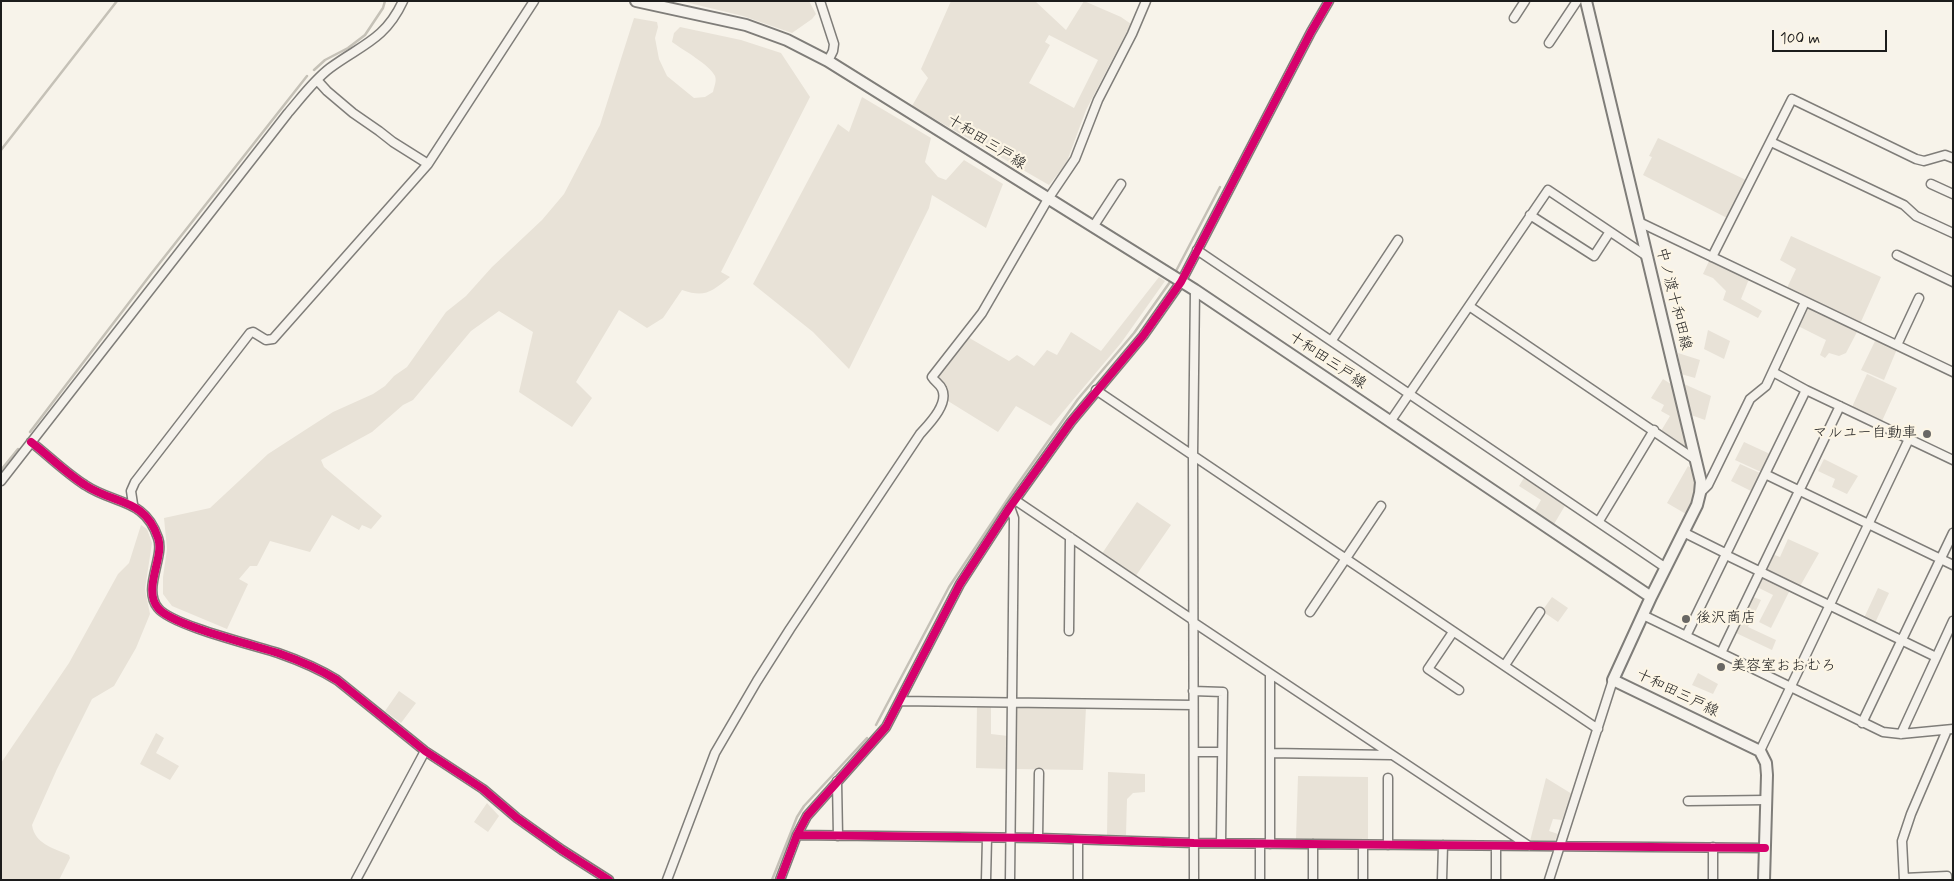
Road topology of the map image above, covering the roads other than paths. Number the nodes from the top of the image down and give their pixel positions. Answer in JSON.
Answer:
{"nodes":[{"id":1,"x":403,"y":1,"type":"edge"},
{"id":2,"x":534,"y":1,"type":"edge"},
{"id":3,"x":636,"y":1,"type":"edge"},
{"id":4,"x":820,"y":1,"type":"edge"},
{"id":5,"x":1146,"y":1,"type":"edge"},
{"id":6,"x":1329,"y":1,"type":"edge"},
{"id":7,"x":1525,"y":1,"type":"edge"},
{"id":8,"x":1577,"y":1,"type":"edge"},
{"id":9,"x":1586,"y":1,"type":"edge"},
{"id":10,"x":661,"y":3,"type":"edge"},
{"id":11,"x":1514,"y":18,"type":"dead end"},
{"id":12,"x":1549,"y":43,"type":"dead end"},
{"id":13,"x":828,"y":61,"type":"junction"},
{"id":14,"x":316,"y":80,"type":"junction"},
{"id":15,"x":1771,"y":142,"type":"junction"},
{"id":16,"x":1953,"y":158,"type":"edge"},
{"id":17,"x":428,"y":164,"type":"junction"},
{"id":18,"x":1121,"y":184,"type":"dead end"},
{"id":19,"x":1931,"y":184,"type":"dead end"},
{"id":20,"x":1953,"y":194,"type":"edge"},
{"id":21,"x":1048,"y":198,"type":"junction"},
{"id":22,"x":1530,"y":215,"type":"junction"},
{"id":23,"x":1639,"y":222,"type":"junction"},
{"id":24,"x":1093,"y":227,"type":"junction"},
{"id":25,"x":1609,"y":232,"type":"junction"},
{"id":26,"x":1953,"y":234,"type":"edge"},
{"id":27,"x":1398,"y":240,"type":"dead end"},
{"id":28,"x":1197,"y":250,"type":"junction"},
{"id":29,"x":1897,"y":255,"type":"dead end"},
{"id":30,"x":1712,"y":257,"type":"junction"},
{"id":31,"x":1648,"y":258,"type":"junction"},
{"id":32,"x":1181,"y":282,"type":"junction"},
{"id":33,"x":1953,"y":282,"type":"edge"},
{"id":34,"x":1195,"y":290,"type":"junction"},
{"id":35,"x":1919,"y":298,"type":"dead end"},
{"id":36,"x":1805,"y":302,"type":"junction"},
{"id":37,"x":1469,"y":306,"type":"junction"},
{"id":38,"x":1332,"y":340,"type":"junction"},
{"id":39,"x":1896,"y":345,"type":"junction"},
{"id":40,"x":1773,"y":372,"type":"junction"},
{"id":41,"x":1953,"y":372,"type":"edge"},
{"id":42,"x":1096,"y":390,"type":"junction"},
{"id":43,"x":1806,"y":390,"type":"junction"},
{"id":44,"x":1410,"y":394,"type":"junction"},
{"id":45,"x":1840,"y":406,"type":"junction"},
{"id":46,"x":1390,"y":422,"type":"junction"},
{"id":47,"x":1654,"y":430,"type":"junction"},
{"id":48,"x":1909,"y":439,"type":"junction"},
{"id":49,"x":31,"y":442,"type":"junction"},
{"id":50,"x":1193,"y":456,"type":"junction"},
{"id":51,"x":1952,"y":457,"type":"edge"},
{"id":52,"x":1696,"y":460,"type":"junction"},
{"id":53,"x":1765,"y":474,"type":"junction"},
{"id":54,"x":1,"y":481,"type":"edge"},
{"id":55,"x":1800,"y":491,"type":"junction"},
{"id":56,"x":1700,"y":493,"type":"junction"},
{"id":57,"x":1013,"y":503,"type":"junction"},
{"id":58,"x":133,"y":504,"type":"junction"},
{"id":59,"x":1381,"y":506,"type":"dead end"},
{"id":60,"x":1599,"y":521,"type":"junction"},
{"id":61,"x":1869,"y":525,"type":"junction"},
{"id":62,"x":1683,"y":532,"type":"junction"},
{"id":63,"x":1953,"y":533,"type":"edge"},
{"id":64,"x":1070,"y":537,"type":"junction"},
{"id":65,"x":1727,"y":555,"type":"junction"},
{"id":66,"x":1347,"y":558,"type":"junction"},
{"id":67,"x":1940,"y":559,"type":"junction"},
{"id":68,"x":1953,"y":565,"type":"edge"},
{"id":69,"x":1666,"y":568,"type":"junction"},
{"id":70,"x":1760,"y":572,"type":"junction"},
{"id":71,"x":1651,"y":597,"type":"junction"},
{"id":72,"x":1830,"y":606,"type":"junction"},
{"id":73,"x":1310,"y":612,"type":"dead end"},
{"id":74,"x":1540,"y":612,"type":"dead end"},
{"id":75,"x":1643,"y":615,"type":"junction"},
{"id":76,"x":1193,"y":621,"type":"junction"},
{"id":77,"x":1953,"y":621,"type":"edge"},
{"id":78,"x":1070,"y":631,"type":"dead end"},
{"id":79,"x":1453,"y":632,"type":"junction"},
{"id":80,"x":1686,"y":636,"type":"junction"},
{"id":81,"x":1902,"y":640,"type":"junction"},
{"id":82,"x":1720,"y":653,"type":"junction"},
{"id":83,"x":1936,"y":657,"type":"junction"},
{"id":84,"x":1505,"y":666,"type":"junction"},
{"id":85,"x":1270,"y":674,"type":"junction"},
{"id":86,"x":1614,"y":680,"type":"junction"},
{"id":87,"x":1790,"y":688,"type":"junction"},
{"id":88,"x":1193,"y":690,"type":"junction"},
{"id":89,"x":1459,"y":690,"type":"dead end"},
{"id":90,"x":900,"y":701,"type":"junction"},
{"id":91,"x":1011,"y":703,"type":"junction"},
{"id":92,"x":1193,"y":705,"type":"junction"},
{"id":93,"x":1862,"y":723,"type":"junction"},
{"id":94,"x":1598,"y":729,"type":"junction"},
{"id":95,"x":1950,"y":729,"type":"edge"},
{"id":96,"x":1901,"y":734,"type":"junction"},
{"id":97,"x":425,"y":751,"type":"junction"},
{"id":98,"x":1760,"y":751,"type":"junction"},
{"id":99,"x":1195,"y":752,"type":"junction"},
{"id":100,"x":1222,"y":752,"type":"junction"},
{"id":101,"x":1270,"y":753,"type":"junction"},
{"id":102,"x":1391,"y":755,"type":"junction"},
{"id":103,"x":1039,"y":773,"type":"dead end"},
{"id":104,"x":1388,"y":778,"type":"dead end"},
{"id":105,"x":836,"y":781,"type":"junction"},
{"id":106,"x":1766,"y":800,"type":"junction"},
{"id":107,"x":1688,"y":801,"type":"dead end"},
{"id":108,"x":797,"y":835,"type":"junction"},
{"id":109,"x":838,"y":836,"type":"junction"},
{"id":110,"x":987,"y":838,"type":"junction"},
{"id":111,"x":1011,"y":838,"type":"junction"},
{"id":112,"x":1038,"y":838,"type":"junction"},
{"id":113,"x":1078,"y":840,"type":"junction"},
{"id":114,"x":1194,"y":843,"type":"junction"},
{"id":115,"x":1221,"y":843,"type":"junction"},
{"id":116,"x":1260,"y":844,"type":"junction"},
{"id":117,"x":1270,"y":844,"type":"junction"},
{"id":118,"x":1313,"y":844,"type":"junction"},
{"id":119,"x":1364,"y":844,"type":"junction"},
{"id":120,"x":1388,"y":845,"type":"junction"},
{"id":121,"x":1443,"y":845,"type":"junction"},
{"id":122,"x":1496,"y":846,"type":"junction"},
{"id":123,"x":1529,"y":846,"type":"junction"},
{"id":124,"x":1560,"y":846,"type":"junction"},
{"id":125,"x":1713,"y":847,"type":"junction"},
{"id":126,"x":1764,"y":848,"type":"junction"},
{"id":127,"x":1904,"y":879,"type":"edge"},
{"id":128,"x":356,"y":880,"type":"edge"},
{"id":129,"x":609,"y":880,"type":"edge"},
{"id":130,"x":667,"y":880,"type":"edge"},
{"id":131,"x":780,"y":880,"type":"edge"},
{"id":132,"x":986,"y":880,"type":"edge"},
{"id":133,"x":1010,"y":880,"type":"edge"},
{"id":134,"x":1078,"y":880,"type":"edge"},
{"id":135,"x":1194,"y":880,"type":"edge"},
{"id":136,"x":1260,"y":880,"type":"edge"},
{"id":137,"x":1313,"y":880,"type":"edge"},
{"id":138,"x":1362,"y":880,"type":"edge"},
{"id":139,"x":1442,"y":880,"type":"edge"},
{"id":140,"x":1496,"y":880,"type":"edge"},
{"id":141,"x":1549,"y":880,"type":"edge"},
{"id":142,"x":1713,"y":880,"type":"edge"},
{"id":143,"x":1764,"y":880,"type":"edge"},
{"id":144,"x":1947,"y":880,"type":"edge"}],
"edges":[{"from":1,"to":14,"type":"street"},
{"from":2,"to":17,"type":"street"},
{"from":3,"to":10,"type":"main road","name":"十和田三戸線"},
{"from":4,"to":13,"type":"street"},
{"from":5,"to":21,"type":"street"},
{"from":6,"to":28,"type":"street"},
{"from":7,"to":11,"type":"street"},
{"from":8,"to":12,"type":"street"},
{"from":9,"to":23,"type":"main road","name":"中ノ渡十和田線"},
{"from":10,"to":13,"type":"main road","name":"十和田三戸線"},
{"from":13,"to":21,"type":"main road","name":"十和田三戸線"},
{"from":14,"to":17,"type":"street"},
{"from":14,"to":49,"type":"street"},
{"from":15,"to":16,"type":"street"},
{"from":15,"to":26,"type":"street"},
{"from":15,"to":30,"type":"street"},
{"from":17,"to":58,"type":"street"},
{"from":18,"to":24,"type":"street"},
{"from":19,"to":20,"type":"street"},
{"from":21,"to":24,"type":"main road","name":"十和田三戸線"},
{"from":21,"to":130,"type":"street"},
{"from":22,"to":25,"type":"street"},
{"from":22,"to":25,"type":"street"},
{"from":22,"to":37,"type":"street"},
{"from":23,"to":30,"type":"street"},
{"from":23,"to":31,"type":"main road","name":"中ノ渡十和田線"},
{"from":24,"to":32,"type":"main road","name":"十和田三戸線"},
{"from":25,"to":31,"type":"street"},
{"from":27,"to":38,"type":"street"},
{"from":28,"to":32,"type":"street"},
{"from":28,"to":38,"type":"street"},
{"from":29,"to":33,"type":"street"},
{"from":30,"to":36,"type":"street"},
{"from":31,"to":52,"type":"main road","name":"中ノ渡十和田線"},
{"from":32,"to":34,"type":"main road","name":"十和田三戸線"},
{"from":32,"to":42,"type":"street"},
{"from":34,"to":46,"type":"main road","name":"十和田三戸線"},
{"from":34,"to":50,"type":"street"},
{"from":35,"to":39,"type":"street"},
{"from":36,"to":39,"type":"street"},
{"from":36,"to":40,"type":"street"},
{"from":37,"to":44,"type":"street"},
{"from":37,"to":47,"type":"street"},
{"from":38,"to":44,"type":"street"},
{"from":39,"to":41,"type":"street"},
{"from":40,"to":43,"type":"street"},
{"from":40,"to":56,"type":"street"},
{"from":42,"to":50,"type":"street"},
{"from":42,"to":57,"type":"street"},
{"from":43,"to":45,"type":"street"},
{"from":43,"to":53,"type":"street"},
{"from":44,"to":46,"type":"street"},
{"from":44,"to":60,"type":"street"},
{"from":45,"to":48,"type":"street"},
{"from":45,"to":55,"type":"street"},
{"from":46,"to":71,"type":"main road","name":"十和田三戸線"},
{"from":47,"to":52,"type":"street"},
{"from":47,"to":60,"type":"street"},
{"from":48,"to":51,"type":"street"},
{"from":48,"to":61,"type":"street"},
{"from":49,"to":54,"type":"street"},
{"from":49,"to":58,"type":"street"},
{"from":50,"to":66,"type":"street"},
{"from":50,"to":76,"type":"street"},
{"from":52,"to":56,"type":"main road","name":"中ノ渡十和田線"},
{"from":53,"to":55,"type":"street"},
{"from":53,"to":65,"type":"street"},
{"from":55,"to":61,"type":"street"},
{"from":55,"to":70,"type":"street"},
{"from":56,"to":62,"type":"main road","name":"中ノ渡十和田線"},
{"from":57,"to":64,"type":"street"},
{"from":57,"to":90,"type":"street"},
{"from":57,"to":91,"type":"street"},
{"from":58,"to":97,"type":"street"},
{"from":59,"to":66,"type":"street"},
{"from":60,"to":69,"type":"street"},
{"from":61,"to":67,"type":"street"},
{"from":61,"to":72,"type":"street"},
{"from":62,"to":65,"type":"street"},
{"from":62,"to":69,"type":"main road","name":"中ノ渡十和田線"},
{"from":63,"to":67,"type":"street"},
{"from":64,"to":76,"type":"street"},
{"from":64,"to":78,"type":"street"},
{"from":65,"to":70,"type":"street"},
{"from":65,"to":80,"type":"street"},
{"from":66,"to":73,"type":"street"},
{"from":66,"to":79,"type":"street"},
{"from":67,"to":68,"type":"street"},
{"from":67,"to":81,"type":"street"},
{"from":69,"to":71,"type":"main road","name":"中ノ渡十和田線"},
{"from":70,"to":72,"type":"street"},
{"from":70,"to":82,"type":"street"},
{"from":71,"to":75,"type":"main road","name":"十和田三戸線"},
{"from":72,"to":81,"type":"street"},
{"from":72,"to":87,"type":"street"},
{"from":74,"to":84,"type":"street"},
{"from":75,"to":80,"type":"street"},
{"from":75,"to":86,"type":"main road","name":"十和田三戸線"},
{"from":76,"to":85,"type":"street"},
{"from":76,"to":88,"type":"street"},
{"from":77,"to":83,"type":"street"},
{"from":79,"to":84,"type":"street"},
{"from":79,"to":89,"type":"street"},
{"from":80,"to":82,"type":"street"},
{"from":81,"to":83,"type":"street"},
{"from":81,"to":93,"type":"street"},
{"from":82,"to":87,"type":"street"},
{"from":83,"to":96,"type":"street"},
{"from":84,"to":94,"type":"street"},
{"from":85,"to":101,"type":"street"},
{"from":85,"to":102,"type":"street"},
{"from":86,"to":94,"type":"street"},
{"from":86,"to":98,"type":"main road","name":"十和田三戸線"},
{"from":87,"to":93,"type":"street"},
{"from":87,"to":98,"type":"street"},
{"from":88,"to":92,"type":"street"},
{"from":88,"to":100,"type":"street"},
{"from":90,"to":91,"type":"street"},
{"from":90,"to":105,"type":"street"},
{"from":91,"to":92,"type":"street"},
{"from":91,"to":111,"type":"street"},
{"from":92,"to":99,"type":"street"},
{"from":93,"to":96,"type":"street"},
{"from":94,"to":124,"type":"street"},
{"from":95,"to":96,"type":"street"},
{"from":95,"to":127,"type":"street"},
{"from":97,"to":128,"type":"street"},
{"from":97,"to":129,"type":"street"},
{"from":98,"to":106,"type":"main road"},
{"from":99,"to":100,"type":"street"},
{"from":99,"to":114,"type":"street"},
{"from":100,"to":115,"type":"street"},
{"from":101,"to":102,"type":"street"},
{"from":101,"to":117,"type":"street"},
{"from":102,"to":123,"type":"street"},
{"from":103,"to":112,"type":"street"},
{"from":104,"to":120,"type":"street"},
{"from":105,"to":108,"type":"street"},
{"from":105,"to":109,"type":"street"},
{"from":106,"to":107,"type":"street"},
{"from":106,"to":126,"type":"main road"},
{"from":108,"to":109,"type":"street"},
{"from":108,"to":131,"type":"street"},
{"from":109,"to":110,"type":"street"},
{"from":110,"to":111,"type":"street"},
{"from":110,"to":132,"type":"street"},
{"from":111,"to":112,"type":"street"},
{"from":111,"to":133,"type":"street"},
{"from":112,"to":113,"type":"street"},
{"from":113,"to":114,"type":"street"},
{"from":113,"to":134,"type":"street"},
{"from":114,"to":115,"type":"street"},
{"from":114,"to":135,"type":"street"},
{"from":115,"to":116,"type":"street"},
{"from":116,"to":117,"type":"street"},
{"from":116,"to":136,"type":"street"},
{"from":117,"to":118,"type":"street"},
{"from":118,"to":119,"type":"street"},
{"from":118,"to":137,"type":"street"},
{"from":119,"to":120,"type":"street"},
{"from":119,"to":138,"type":"street"},
{"from":120,"to":121,"type":"street"},
{"from":121,"to":122,"type":"street"},
{"from":121,"to":139,"type":"street"},
{"from":122,"to":123,"type":"street"},
{"from":122,"to":140,"type":"street"},
{"from":123,"to":124,"type":"street"},
{"from":124,"to":125,"type":"street"},
{"from":124,"to":141,"type":"street"},
{"from":125,"to":126,"type":"street"},
{"from":125,"to":142,"type":"street"},
{"from":126,"to":143,"type":"main road"},
{"from":127,"to":144,"type":"street"}]}
